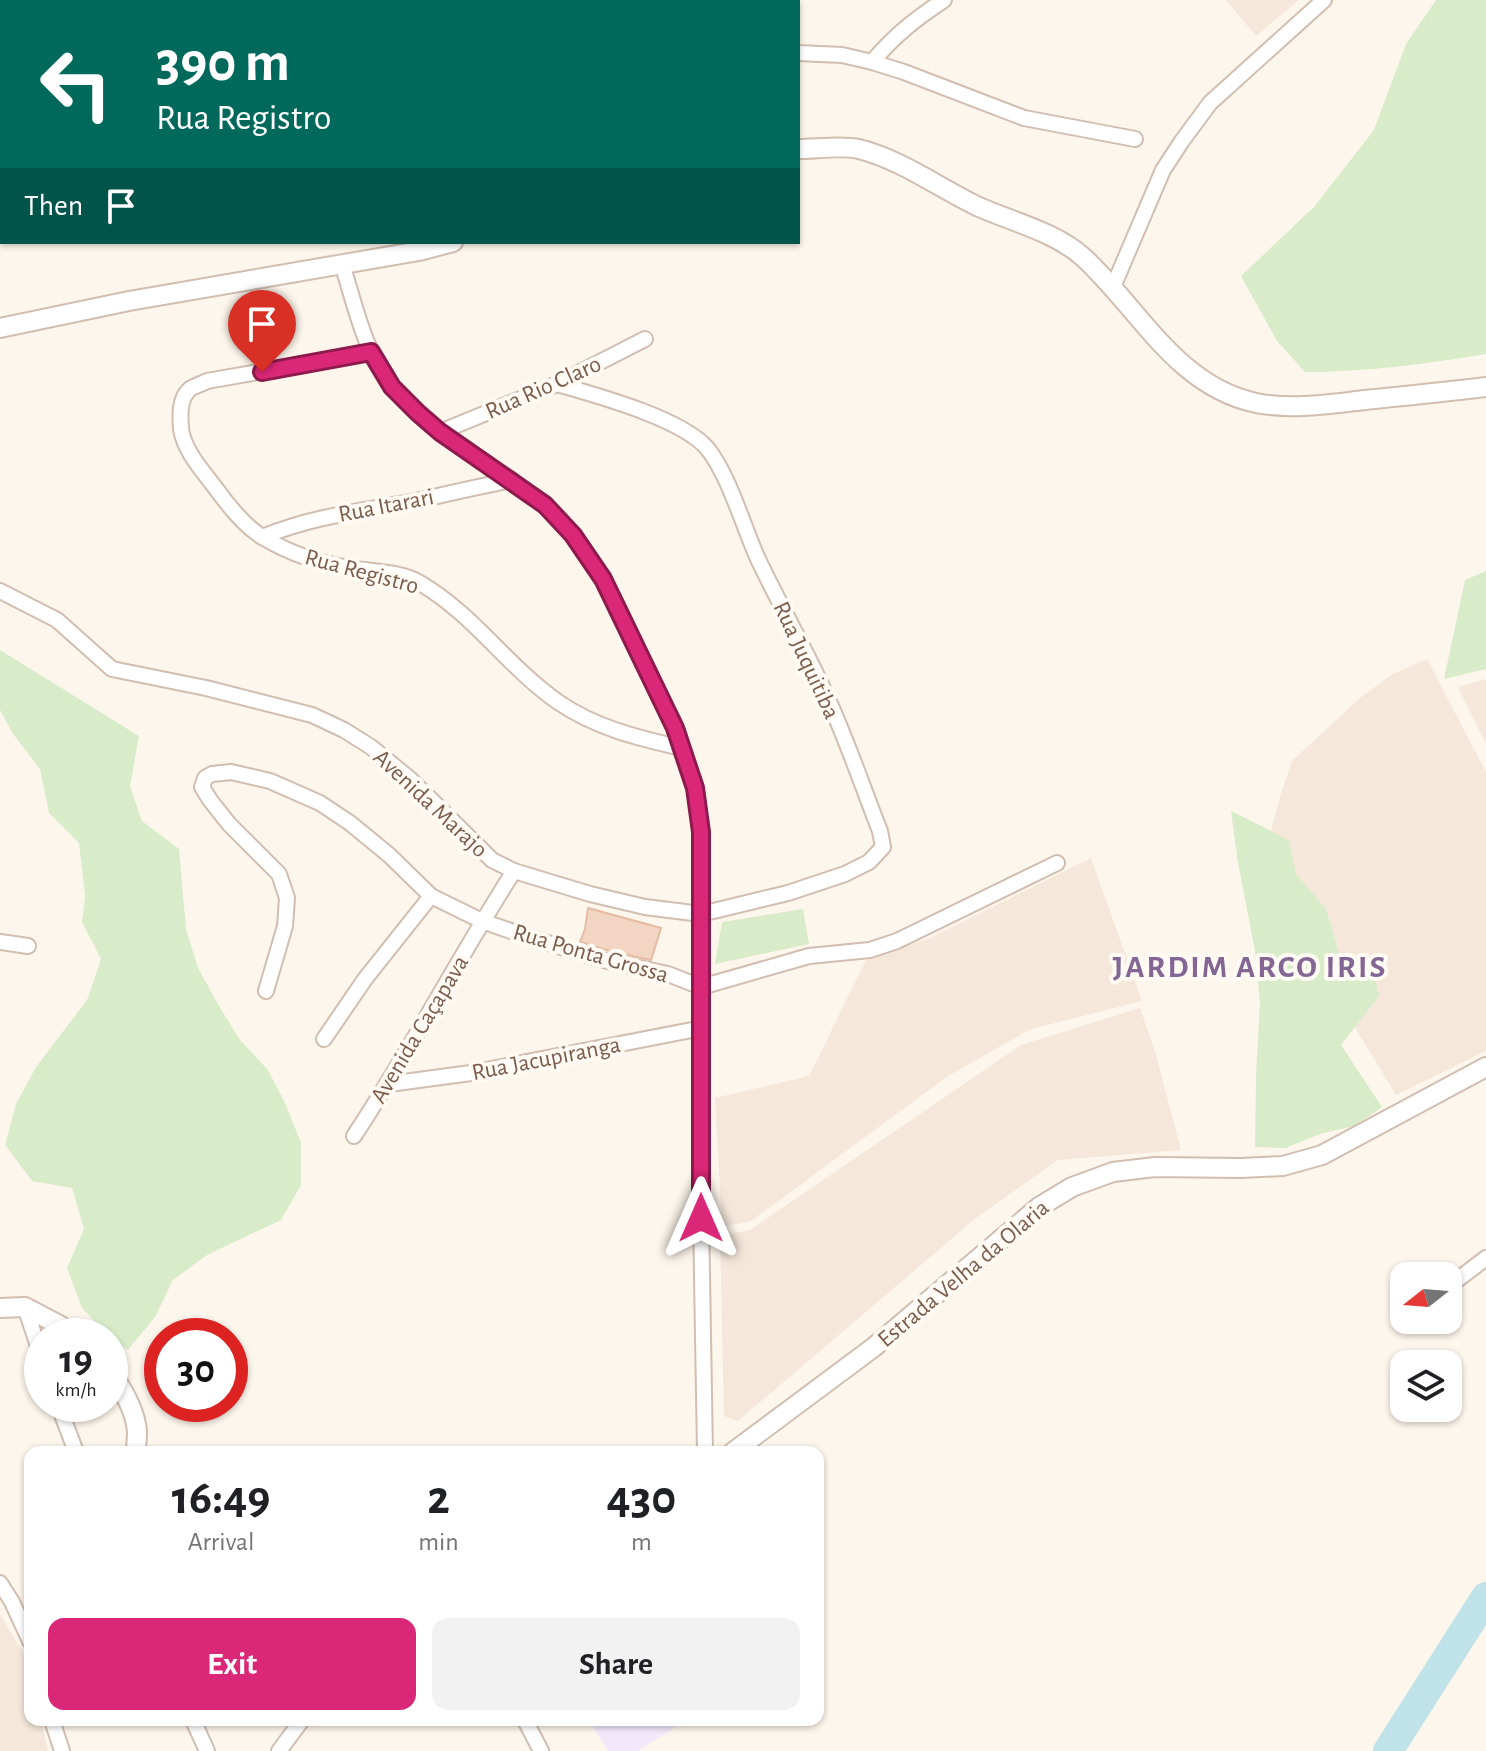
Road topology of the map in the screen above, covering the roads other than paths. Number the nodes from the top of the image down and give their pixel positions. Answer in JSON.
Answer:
{"nodes":[{"id":1,"x":944,"y":0,"type":"edge"},
{"id":2,"x":1324,"y":0,"type":"edge"},
{"id":3,"x":800,"y":53,"type":"edge"},
{"id":4,"x":872,"y":62,"type":"junction"},
{"id":5,"x":1135,"y":139,"type":"dead end"},
{"id":6,"x":800,"y":149,"type":"edge"},
{"id":7,"x":445,"y":244,"type":"edge"},
{"id":8,"x":342,"y":264,"type":"junction"},
{"id":9,"x":1113,"y":287,"type":"junction"},
{"id":10,"x":0,"y":328,"type":"edge"},
{"id":11,"x":645,"y":339,"type":"dead end"},
{"id":12,"x":371,"y":352,"type":"junction"},
{"id":13,"x":557,"y":384,"type":"junction"},
{"id":14,"x":1486,"y":387,"type":"edge"},
{"id":15,"x":440,"y":432,"type":"junction"},
{"id":16,"x":512,"y":480,"type":"junction"},
{"id":17,"x":262,"y":537,"type":"junction"},
{"id":18,"x":0,"y":591,"type":"edge"},
{"id":19,"x":682,"y":748,"type":"junction"},
{"id":20,"x":1057,"y":863,"type":"dead end"},
{"id":21,"x":514,"y":871,"type":"junction"},
{"id":22,"x":431,"y":896,"type":"junction"},
{"id":23,"x":701,"y":914,"type":"junction"},
{"id":24,"x":482,"y":921,"type":"junction"},
{"id":25,"x":0,"y":942,"type":"edge"},
{"id":26,"x":28,"y":946,"type":"dead end"},
{"id":27,"x":701,"y":987,"type":"junction"},
{"id":28,"x":266,"y":991,"type":"dead end"},
{"id":29,"x":702,"y":1028,"type":"junction"},
{"id":30,"x":324,"y":1039,"type":"dead end"},
{"id":31,"x":1486,"y":1067,"type":"edge"},
{"id":32,"x":389,"y":1084,"type":"junction"},
{"id":33,"x":354,"y":1136,"type":"dead end"},
{"id":34,"x":1486,"y":1258,"type":"edge"},
{"id":35,"x":1462,"y":1276,"type":"edge"},
{"id":36,"x":25,"y":1307,"type":"junction"},
{"id":37,"x":0,"y":1308,"type":"edge"},
{"id":38,"x":29,"y":1318,"type":"edge"},
{"id":39,"x":46,"y":1318,"type":"edge"},
{"id":40,"x":128,"y":1404,"type":"edge"},
{"id":41,"x":65,"y":1422,"type":"edge"},
{"id":42,"x":74,"y":1446,"type":"edge"},
{"id":43,"x":136,"y":1446,"type":"edge"},
{"id":44,"x":705,"y":1446,"type":"edge"},
{"id":45,"x":741,"y":1446,"type":"edge"},
{"id":46,"x":0,"y":1583,"type":"edge"},
{"id":47,"x":24,"y":1628,"type":"edge"},
{"id":48,"x":54,"y":1726,"type":"edge"},
{"id":49,"x":196,"y":1726,"type":"edge"},
{"id":50,"x":298,"y":1726,"type":"edge"},
{"id":51,"x":528,"y":1726,"type":"edge"},
{"id":52,"x":62,"y":1751,"type":"edge"},
{"id":53,"x":207,"y":1751,"type":"edge"},
{"id":54,"x":279,"y":1751,"type":"edge"},
{"id":55,"x":541,"y":1751,"type":"edge"}],
"edges":[{"from":1,"to":4,"type":"street"},
{"from":2,"to":9,"type":"street"},
{"from":3,"to":4,"type":"street"},
{"from":4,"to":5,"type":"street"},
{"from":6,"to":9,"type":"street"},
{"from":7,"to":8,"type":"street"},
{"from":8,"to":10,"type":"street"},
{"from":8,"to":12,"type":"street"},
{"from":9,"to":14,"type":"street"},
{"from":11,"to":13,"type":"street","name":"Rua Rio Claro"},
{"from":12,"to":15,"type":"street"},
{"from":12,"to":17,"type":"street","name":"Rua Registro"},
{"from":13,"to":15,"type":"street","name":"Rua Rio Claro"},
{"from":13,"to":23,"type":"street","name":"Rua Juquitiba"},
{"from":15,"to":16,"type":"street"},
{"from":16,"to":17,"type":"street","name":"Rua Itarari"},
{"from":16,"to":19,"type":"street"},
{"from":17,"to":19,"type":"street","name":"Rua Registro"},
{"from":18,"to":21,"type":"street","name":"Avenida Marajo"},
{"from":19,"to":23,"type":"street"},
{"from":20,"to":27,"type":"street","name":"Rua Ponta Grossa"},
{"from":21,"to":23,"type":"street","name":"Avenida Marajo"},
{"from":21,"to":24,"type":"street","name":"Avenida Caçapava"},
{"from":22,"to":24,"type":"street","name":"Rua Ponta Grossa"},
{"from":22,"to":28,"type":"street","name":"Rua Ponta Grossa"},
{"from":22,"to":30,"type":"street"},
{"from":23,"to":27,"type":"street"},
{"from":24,"to":27,"type":"street","name":"Rua Ponta Grossa"},
{"from":24,"to":32,"type":"street","name":"Avenida Caçapava"},
{"from":25,"to":26,"type":"street"},
{"from":27,"to":29,"type":"street"},
{"from":29,"to":32,"type":"street","name":"Rua Jacupiranga"},
{"from":29,"to":44,"type":"street"},
{"from":31,"to":45,"type":"street","name":"Estrada Velha da Olaria"},
{"from":32,"to":33,"type":"street","name":"Avenida Caçapava"},
{"from":34,"to":35,"type":"street"},
{"from":36,"to":37,"type":"street"},
{"from":36,"to":38,"type":"street"},
{"from":36,"to":39,"type":"street"},
{"from":40,"to":43,"type":"street"},
{"from":41,"to":42,"type":"street"},
{"from":46,"to":47,"type":"street"},
{"from":48,"to":52,"type":"street"},
{"from":49,"to":53,"type":"street"},
{"from":50,"to":54,"type":"street"},
{"from":51,"to":55,"type":"street"}]}
